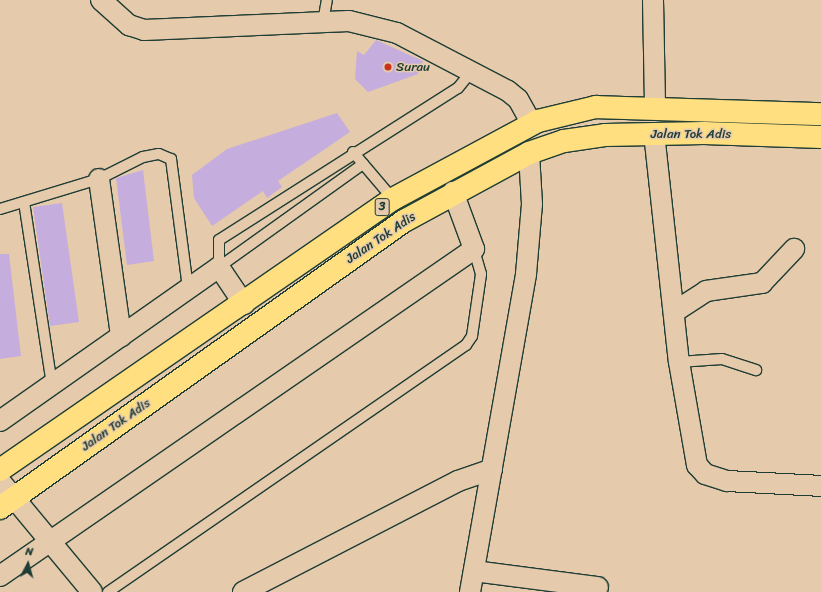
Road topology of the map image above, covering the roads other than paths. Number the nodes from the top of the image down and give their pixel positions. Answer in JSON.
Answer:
{"nodes":[{"id":1,"x":101,"y":0,"type":"edge"},
{"id":2,"x":328,"y":0,"type":"edge"},
{"id":3,"x":653,"y":0,"type":"edge"},
{"id":4,"x":323,"y":22,"type":"junction"},
{"id":5,"x":472,"y":70,"type":"junction"},
{"id":6,"x":655,"y":107,"type":"junction"},
{"id":7,"x":821,"y":114,"type":"edge"},
{"id":8,"x":532,"y":124,"type":"junction"},
{"id":9,"x":654,"y":133,"type":"junction"},
{"id":10,"x":821,"y":137,"type":"edge"},
{"id":11,"x":353,"y":152,"type":"junction"},
{"id":12,"x":529,"y":153,"type":"junction"},
{"id":13,"x":363,"y":164,"type":"junction"},
{"id":14,"x":99,"y":179,"type":"junction"},
{"id":15,"x":453,"y":192,"type":"junction"},
{"id":16,"x":393,"y":199,"type":"junction"},
{"id":17,"x":24,"y":202,"type":"junction"},
{"id":18,"x":0,"y":209,"type":"edge"},
{"id":19,"x":474,"y":248,"type":"junction"},
{"id":20,"x":794,"y":249,"type":"dead end"},
{"id":21,"x":219,"y":267,"type":"junction"},
{"id":22,"x":188,"y":289,"type":"junction"},
{"id":23,"x":244,"y":304,"type":"junction"},
{"id":24,"x":674,"y":312,"type":"junction"},
{"id":25,"x":121,"y":336,"type":"junction"},
{"id":26,"x":679,"y":362,"type":"junction"},
{"id":27,"x":756,"y":370,"type":"dead end"},
{"id":28,"x":52,"y":385,"type":"junction"},
{"id":29,"x":0,"y":421,"type":"edge"},
{"id":30,"x":492,"y":469,"type":"junction"},
{"id":31,"x":0,"y":470,"type":"edge"},
{"id":32,"x":0,"y":481,"type":"edge"},
{"id":33,"x":821,"y":486,"type":"edge"},
{"id":34,"x":7,"y":503,"type":"edge"},
{"id":35,"x":49,"y":541,"type":"junction"},
{"id":36,"x":474,"y":571,"type":"junction"},
{"id":37,"x":0,"y":576,"type":"edge"},
{"id":38,"x":598,"y":587,"type":"dead end"},
{"id":39,"x":92,"y":592,"type":"edge"},
{"id":40,"x":108,"y":592,"type":"edge"},
{"id":41,"x":243,"y":592,"type":"edge"},
{"id":42,"x":470,"y":592,"type":"edge"}],
"edges":[{"from":1,"to":4,"type":"street"},
{"from":2,"to":4,"type":"lane"},
{"from":3,"to":6,"type":"street"},
{"from":4,"to":5,"type":"street"},
{"from":5,"to":8,"type":"street"},
{"from":5,"to":11,"type":"lane"},
{"from":6,"to":7,"type":"main road","name":"Jalan Tok Adis","number":"3"},
{"from":6,"to":8,"type":"main road","name":"Jalan Tok Adis","number":"3"},
{"from":8,"to":16,"type":"main road","name":"Jalan Tok Adis","number":"3"},
{"from":9,"to":10,"type":"main road","name":"Jalan Tok Adis","number":"3"},
{"from":9,"to":12,"type":"main road","name":"Jalan Tok Adis","number":"3"},
{"from":9,"to":24,"type":"street"},
{"from":11,"to":13,"type":"lane"},
{"from":11,"to":21,"type":"lane"},
{"from":12,"to":15,"type":"main road","name":"Jalan Tok Adis","number":"3"},
{"from":12,"to":30,"type":"street"},
{"from":13,"to":16,"type":"lane"},
{"from":13,"to":21,"type":"lane"},
{"from":14,"to":17,"type":"lane"},
{"from":14,"to":22,"type":"lane"},
{"from":14,"to":25,"type":"street"},
{"from":15,"to":19,"type":"street"},
{"from":15,"to":34,"type":"main road","name":"Jalan Tok Adis","number":"3"},
{"from":16,"to":23,"type":"main road","name":"Jalan Tok Adis","number":"3"},
{"from":17,"to":18,"type":"lane"},
{"from":17,"to":28,"type":"lane"},
{"from":19,"to":35,"type":"street"},
{"from":19,"to":40,"type":"lane"},
{"from":20,"to":24,"type":"street"},
{"from":21,"to":22,"type":"street"},
{"from":21,"to":23,"type":"street"},
{"from":22,"to":25,"type":"street"},
{"from":23,"to":31,"type":"main road","name":"Jalan Tok Adis","number":"3"},
{"from":24,"to":26,"type":"street"},
{"from":25,"to":28,"type":"street"},
{"from":26,"to":27,"type":"lane"},
{"from":26,"to":33,"type":"street"},
{"from":28,"to":29,"type":"street"},
{"from":30,"to":36,"type":"street"},
{"from":30,"to":41,"type":"street"},
{"from":32,"to":34,"type":"street"},
{"from":34,"to":35,"type":"street"},
{"from":35,"to":37,"type":"street"},
{"from":35,"to":39,"type":"street"},
{"from":36,"to":38,"type":"street"},
{"from":36,"to":42,"type":"street"}]}
